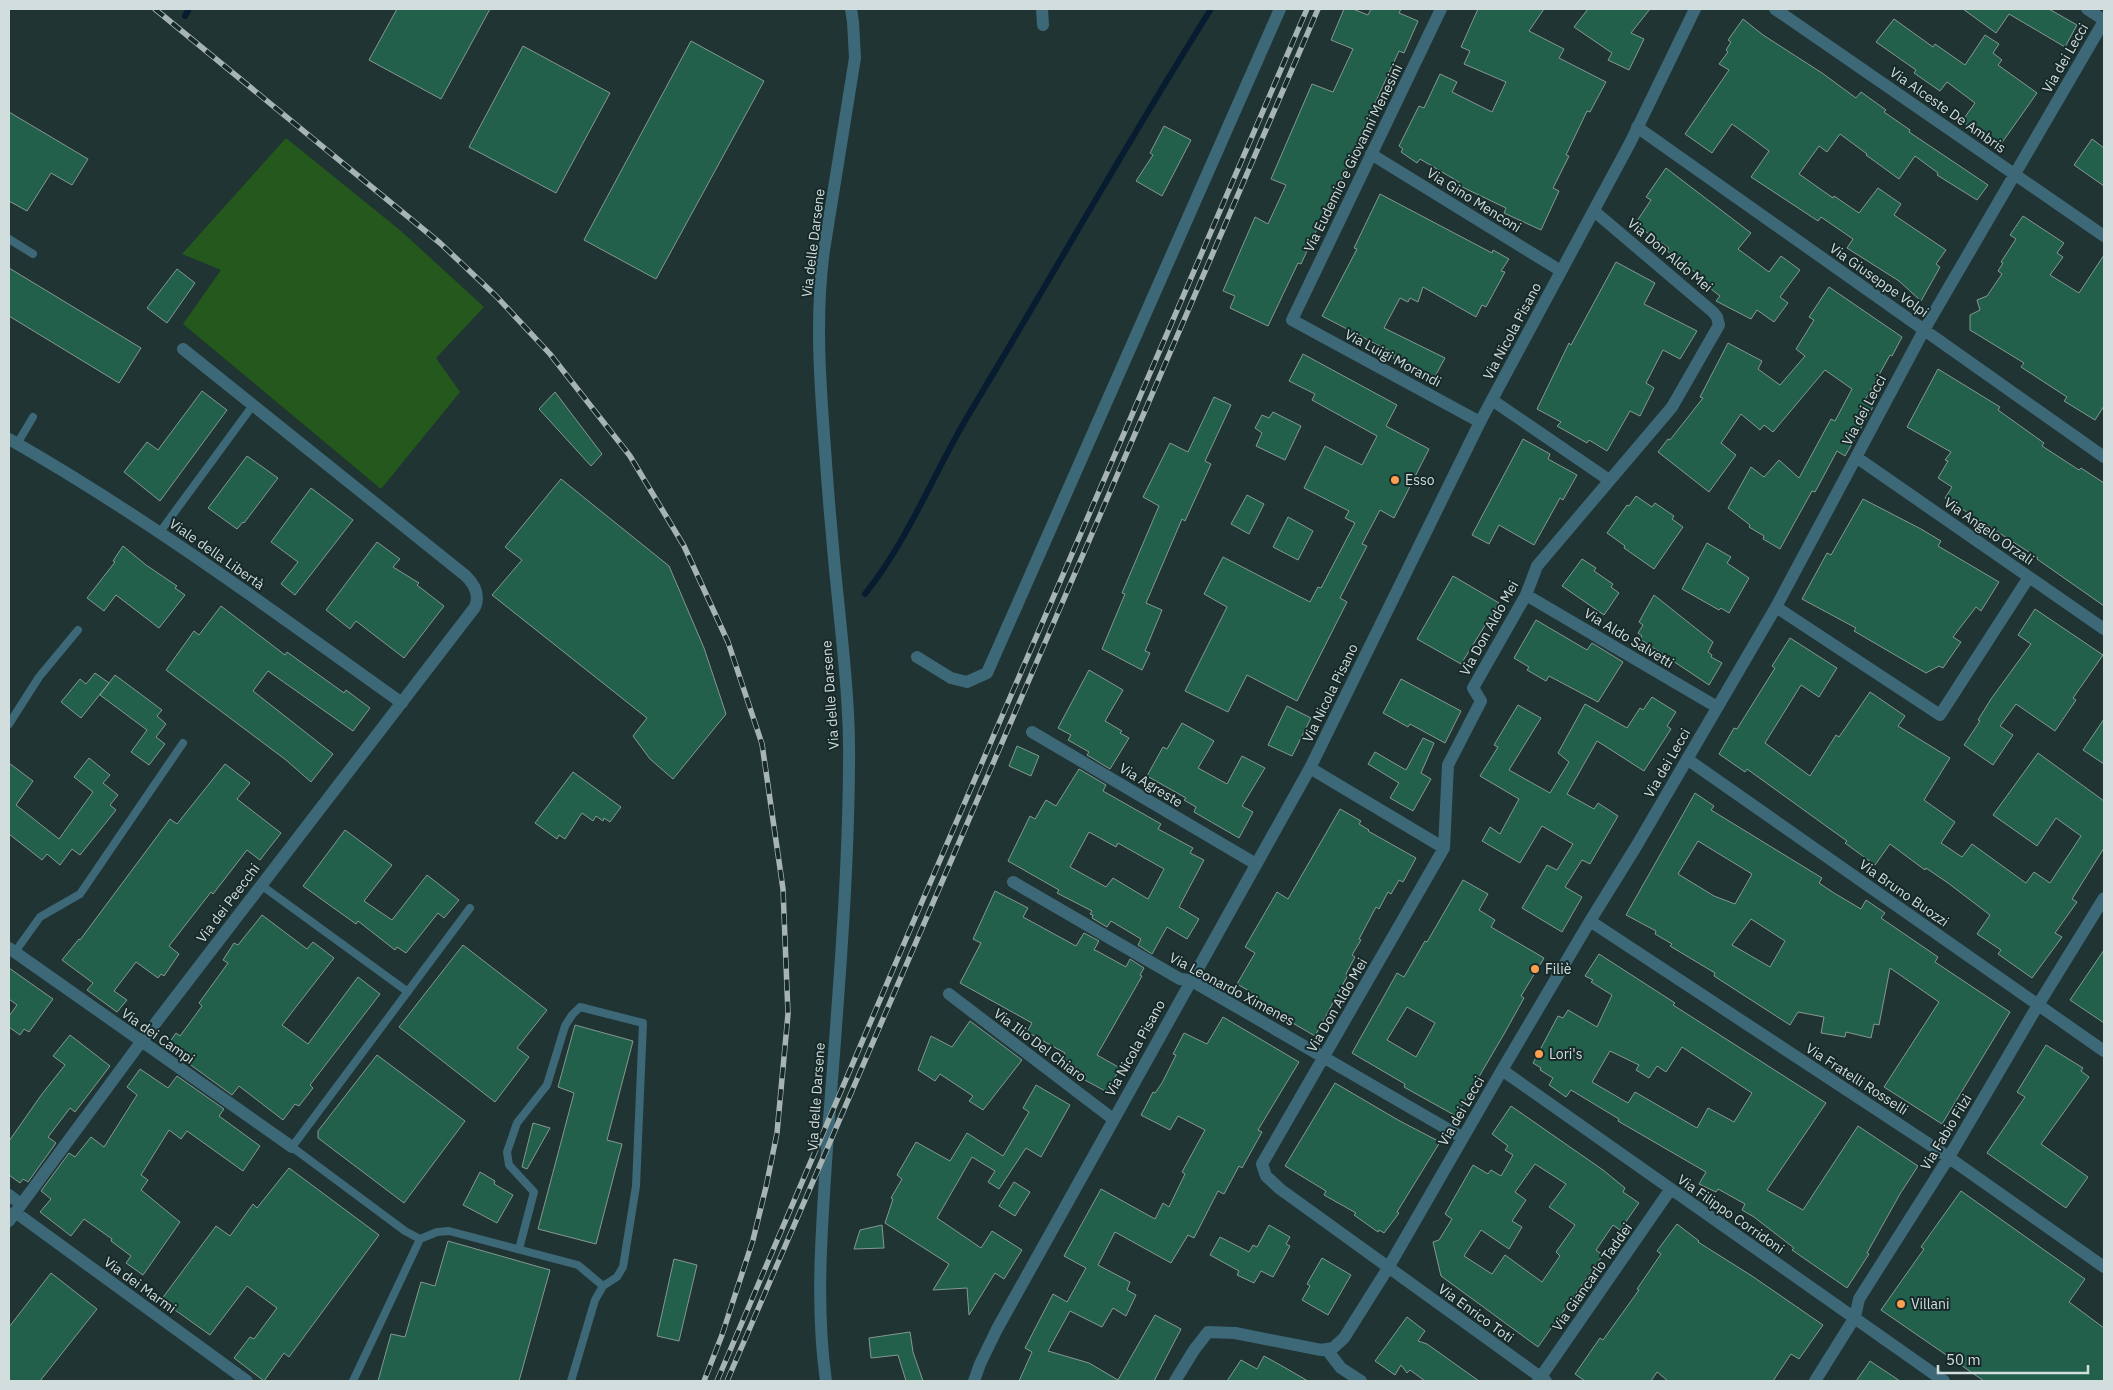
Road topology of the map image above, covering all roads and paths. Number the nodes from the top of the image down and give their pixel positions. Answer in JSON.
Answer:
{"nodes":[{"id":1,"x":851,"y":9,"type":"edge"},
{"id":2,"x":1042,"y":9,"type":"edge"},
{"id":3,"x":1280,"y":9,"type":"edge"},
{"id":4,"x":1441,"y":9,"type":"edge"},
{"id":5,"x":1695,"y":9,"type":"edge"},
{"id":6,"x":1775,"y":9,"type":"edge"},
{"id":7,"x":2087,"y":9,"type":"edge"},
{"id":8,"x":2104,"y":20,"type":"edge"},
{"id":9,"x":1043,"y":25,"type":"dead end"},
{"id":10,"x":1637,"y":128,"type":"junction"},
{"id":11,"x":1371,"y":154,"type":"junction"},
{"id":12,"x":2015,"y":174,"type":"junction"},
{"id":13,"x":1594,"y":211,"type":"junction"},
{"id":14,"x":2104,"y":236,"type":"edge"},
{"id":15,"x":9,"y":240,"type":"edge"},
{"id":16,"x":33,"y":254,"type":"dead end"},
{"id":17,"x":1561,"y":271,"type":"junction"},
{"id":18,"x":1292,"y":320,"type":"joint"},
{"id":19,"x":1924,"y":330,"type":"junction"},
{"id":20,"x":183,"y":349,"type":"dead end"},
{"id":21,"x":1492,"y":400,"type":"junction"},
{"id":22,"x":253,"y":405,"type":"junction"},
{"id":23,"x":34,"y":417,"type":"dead end"},
{"id":24,"x":1480,"y":422,"type":"junction"},
{"id":25,"x":13,"y":442,"type":"edge"},
{"id":26,"x":1856,"y":457,"type":"junction"},
{"id":27,"x":2104,"y":457,"type":"edge"},
{"id":28,"x":1609,"y":480,"type":"junction"},
{"id":29,"x":160,"y":532,"type":"junction"},
{"id":30,"x":2030,"y":577,"type":"junction"},
{"id":31,"x":1526,"y":595,"type":"junction"},
{"id":32,"x":1776,"y":607,"type":"junction"},
{"id":33,"x":2104,"y":629,"type":"edge"},
{"id":34,"x":78,"y":630,"type":"dead end"},
{"id":35,"x":917,"y":657,"type":"dead end"},
{"id":36,"x":402,"y":703,"type":"junction"},
{"id":37,"x":1717,"y":707,"type":"junction"},
{"id":38,"x":9,"y":724,"type":"edge"},
{"id":39,"x":1032,"y":732,"type":"dead end"},
{"id":40,"x":183,"y":743,"type":"dead end"},
{"id":41,"x":1687,"y":759,"type":"junction"},
{"id":42,"x":1310,"y":768,"type":"junction"},
{"id":43,"x":1444,"y":848,"type":"junction"},
{"id":44,"x":1256,"y":864,"type":"junction"},
{"id":45,"x":1013,"y":882,"type":"dead end"},
{"id":46,"x":261,"y":885,"type":"junction"},
{"id":47,"x":2104,"y":898,"type":"edge"},
{"id":48,"x":470,"y":908,"type":"dead end"},
{"id":49,"x":1590,"y":921,"type":"junction"},
{"id":50,"x":12,"y":950,"type":"edge"},
{"id":51,"x":1190,"y":980,"type":"junction"},
{"id":52,"x":408,"y":992,"type":"junction"},
{"id":53,"x":949,"y":994,"type":"dead end"},
{"id":54,"x":2038,"y":1005,"type":"junction"},
{"id":55,"x":141,"y":1042,"type":"junction"},
{"id":56,"x":2104,"y":1051,"type":"edge"},
{"id":57,"x":1325,"y":1057,"type":"junction"},
{"id":58,"x":1502,"y":1070,"type":"junction"},
{"id":59,"x":1113,"y":1119,"type":"junction"},
{"id":60,"x":1463,"y":1138,"type":"junction"},
{"id":61,"x":292,"y":1146,"type":"junction"},
{"id":62,"x":1950,"y":1157,"type":"junction"},
{"id":63,"x":1670,"y":1190,"type":"junction"},
{"id":64,"x":9,"y":1195,"type":"edge"},
{"id":65,"x":15,"y":1212,"type":"edge"},
{"id":66,"x":420,"y":1239,"type":"junction"},
{"id":67,"x":519,"y":1249,"type":"junction"},
{"id":68,"x":2104,"y":1267,"type":"edge"},
{"id":69,"x":1388,"y":1268,"type":"junction"},
{"id":70,"x":603,"y":1286,"type":"junction"},
{"id":71,"x":1855,"y":1317,"type":"junction"},
{"id":72,"x":1327,"y":1350,"type":"junction"},
{"id":73,"x":1542,"y":1380,"type":"edge"},
{"id":74,"x":246,"y":1381,"type":"edge"},
{"id":75,"x":353,"y":1381,"type":"edge"},
{"id":76,"x":571,"y":1381,"type":"edge"},
{"id":77,"x":826,"y":1381,"type":"edge"},
{"id":78,"x":974,"y":1381,"type":"edge"},
{"id":79,"x":1174,"y":1381,"type":"edge"},
{"id":80,"x":1360,"y":1381,"type":"edge"},
{"id":81,"x":1815,"y":1381,"type":"edge"},
{"id":82,"x":1944,"y":1381,"type":"edge"}],
"edges":[{"from":1,"to":77,"type":"street","name":"Via delle Darsene"},
{"from":2,"to":9,"type":"street"},
{"from":3,"to":35,"type":"street"},
{"from":4,"to":11,"type":"street","name":"Via Eudemio e Giovanni Menesini"},
{"from":5,"to":10,"type":"street","name":"Via Nicola Pisano"},
{"from":6,"to":12,"type":"street","name":"Via Alceste De Ambris"},
{"from":7,"to":8,"type":"street"},
{"from":8,"to":12,"type":"street","name":"Via dei Lecci"},
{"from":10,"to":13,"type":"street","name":"Via Nicola Pisano"},
{"from":10,"to":19,"type":"street","name":"Via Giuseppe Volpi"},
{"from":11,"to":17,"type":"street","name":"Via Gino Menconi"},
{"from":11,"to":18,"type":"street","name":"Via Eudemio e Giovanni Menesini"},
{"from":12,"to":14,"type":"street","name":"Via Alceste De Ambris"},
{"from":12,"to":19,"type":"street","name":"Via dei Lecci"},
{"from":13,"to":17,"type":"street","name":"Via Nicola Pisano"},
{"from":13,"to":28,"type":"street","name":"Via Don Aldo Mei"},
{"from":15,"to":16,"type":"lane"},
{"from":17,"to":21,"type":"street","name":"Via Nicola Pisano"},
{"from":18,"to":24,"type":"street","name":"Via Luigi Morandi"},
{"from":19,"to":26,"type":"street","name":"Via dei Lecci"},
{"from":19,"to":27,"type":"street","name":"Via Giuseppe Volpi"},
{"from":20,"to":22,"type":"street"},
{"from":21,"to":24,"type":"street","name":"Via Nicola Pisano"},
{"from":21,"to":28,"type":"street"},
{"from":22,"to":29,"type":"lane"},
{"from":22,"to":36,"type":"street","name":"Via dei Peecchi"},
{"from":23,"to":25,"type":"lane"},
{"from":24,"to":42,"type":"street","name":"Via Nicola Pisano"},
{"from":25,"to":29,"type":"street","name":"Viale della Libertà"},
{"from":26,"to":30,"type":"street","name":"Via Angelo Orzali"},
{"from":26,"to":32,"type":"street","name":"Via dei Lecci"},
{"from":28,"to":31,"type":"street","name":"Via Don Aldo Mei"},
{"from":29,"to":36,"type":"street","name":"Viale della Libertà"},
{"from":30,"to":32,"type":"street"},
{"from":30,"to":33,"type":"street","name":"Via Angelo Orzali"},
{"from":31,"to":37,"type":"street","name":"Via Aldo Salvetti"},
{"from":31,"to":43,"type":"street","name":"Via Don Aldo Mei"},
{"from":32,"to":37,"type":"street","name":"Via dei Lecci"},
{"from":34,"to":38,"type":"lane"},
{"from":36,"to":46,"type":"street","name":"Via dei Peecchi"},
{"from":37,"to":41,"type":"street","name":"Via dei Lecci"},
{"from":39,"to":44,"type":"street","name":"Via Agreste"},
{"from":40,"to":50,"type":"lane"},
{"from":41,"to":49,"type":"street","name":"Via dei Lecci"},
{"from":41,"to":54,"type":"street","name":"Via Bruno Buozzi"},
{"from":42,"to":43,"type":"street"},
{"from":42,"to":44,"type":"street","name":"Via Nicola Pisano"},
{"from":43,"to":57,"type":"street","name":"Via Don Aldo Mei"},
{"from":44,"to":51,"type":"street","name":"Via Nicola Pisano"},
{"from":45,"to":51,"type":"street","name":"Via Leonardo Ximenes"},
{"from":46,"to":52,"type":"lane"},
{"from":46,"to":55,"type":"street","name":"Via dei Peecchi"},
{"from":47,"to":54,"type":"street","name":"Via Fabio Filzi"},
{"from":48,"to":52,"type":"lane"},
{"from":49,"to":58,"type":"street","name":"Via dei Lecci"},
{"from":49,"to":62,"type":"street","name":"Via Fratelli Rosselli"},
{"from":50,"to":55,"type":"street","name":"Via dei Campi"},
{"from":51,"to":57,"type":"street","name":"Via Leonardo Ximenes"},
{"from":51,"to":59,"type":"street","name":"Via Nicola Pisano"},
{"from":52,"to":61,"type":"lane"},
{"from":53,"to":59,"type":"street","name":"Via Ilio Del Chiaro"},
{"from":54,"to":56,"type":"street","name":"Via Bruno Buozzi"},
{"from":54,"to":62,"type":"street","name":"Via Fabio Filzi"},
{"from":55,"to":61,"type":"street","name":"Via dei Campi"},
{"from":55,"to":65,"type":"street","name":"Via dei Peecchi"},
{"from":57,"to":60,"type":"street","name":"Via Leonardo Ximenes"},
{"from":57,"to":69,"type":"street","name":"Via Don Aldo Mei"},
{"from":58,"to":60,"type":"street","name":"Via dei Lecci"},
{"from":58,"to":63,"type":"street","name":"Via Filippo Corridoni"},
{"from":59,"to":78,"type":"street","name":"Via Nicola Pisano"},
{"from":60,"to":69,"type":"street","name":"Via dei Lecci"},
{"from":61,"to":66,"type":"lane"},
{"from":62,"to":68,"type":"street","name":"Via Fratelli Rosselli"},
{"from":62,"to":71,"type":"street","name":"Via Fabio Filzi"},
{"from":63,"to":71,"type":"street","name":"Via Filippo Corridoni"},
{"from":63,"to":73,"type":"street","name":"Via Giancarlo Taddei"},
{"from":64,"to":65,"type":"street","name":"Via dei Marmi"},
{"from":65,"to":74,"type":"street","name":"Via dei Marmi"},
{"from":66,"to":67,"type":"lane"},
{"from":66,"to":75,"type":"lane"},
{"from":67,"to":70,"type":"lane"},
{"from":67,"to":70,"type":"lane"},
{"from":69,"to":72,"type":"street","name":"Via dei Lecci"},
{"from":69,"to":73,"type":"street","name":"Via Enrico Toti"},
{"from":70,"to":76,"type":"lane"},
{"from":71,"to":81,"type":"street","name":"Via Fabio Filzi"},
{"from":71,"to":82,"type":"street","name":"Via Filippo Corridoni"},
{"from":72,"to":79,"type":"street"},
{"from":72,"to":80,"type":"street"}]}
